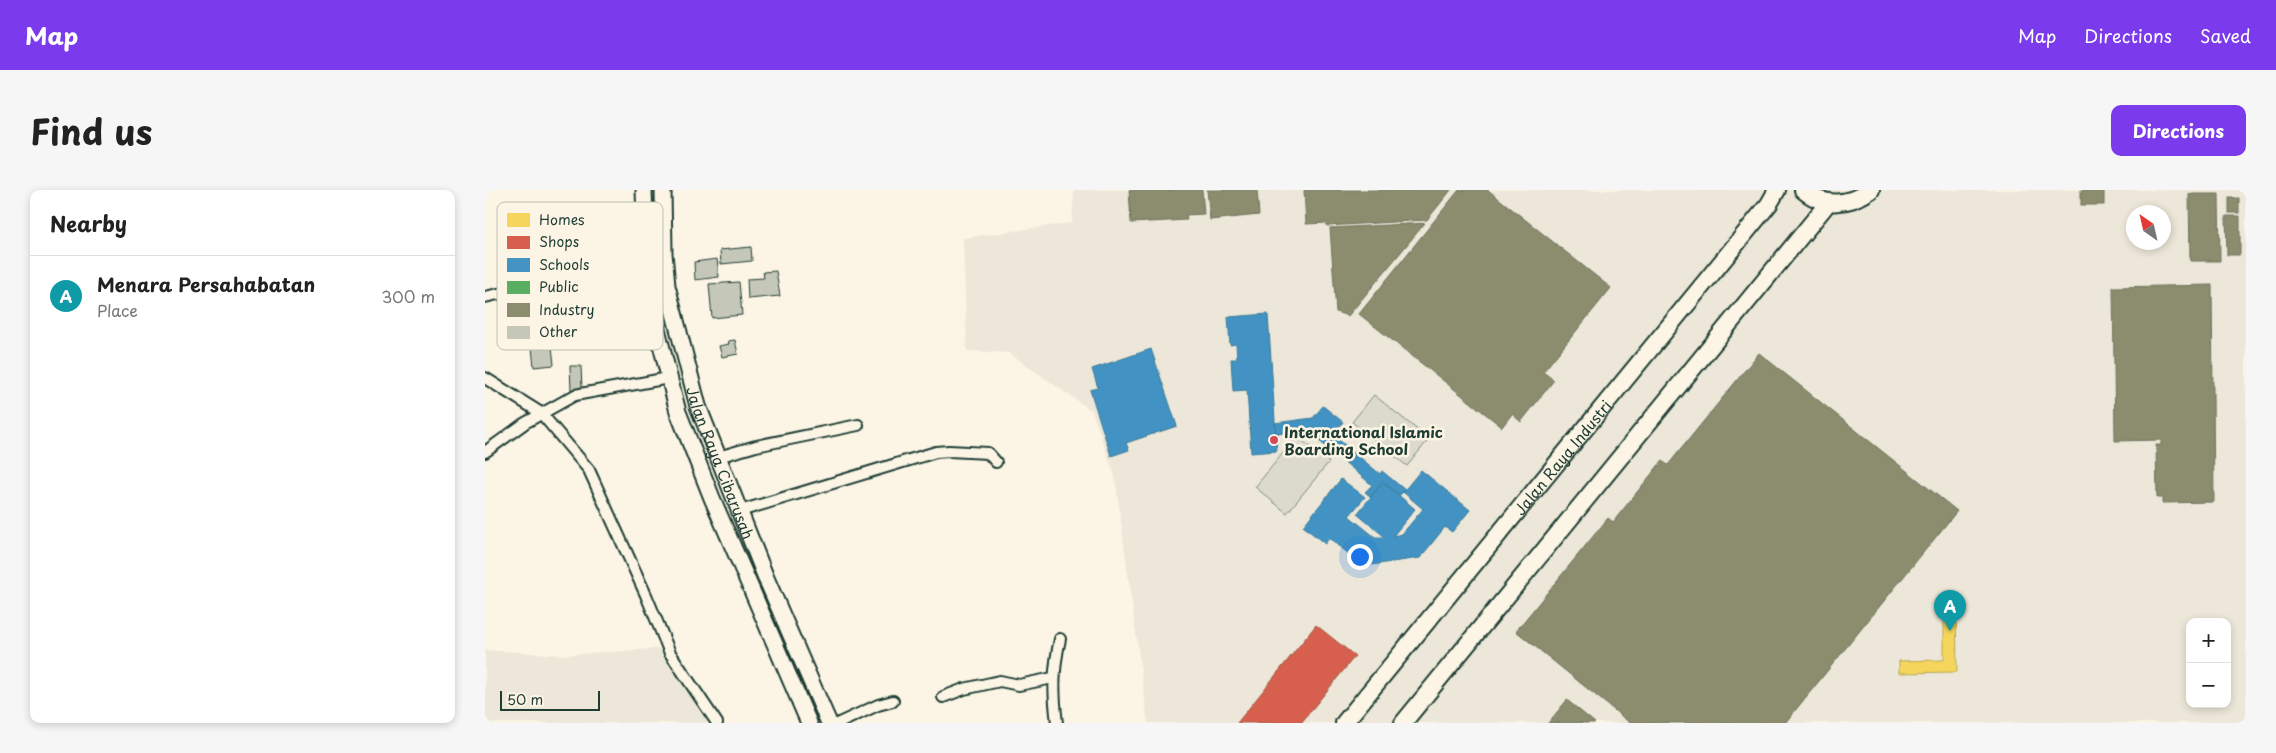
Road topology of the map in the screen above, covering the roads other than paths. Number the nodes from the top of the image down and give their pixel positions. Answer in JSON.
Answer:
{"nodes":[{"id":1,"x":663,"y":190,"type":"edge"},
{"id":2,"x":1777,"y":190,"type":"edge"},
{"id":3,"x":1803,"y":190,"type":"edge"},
{"id":4,"x":1871,"y":190,"type":"edge"},
{"id":5,"x":1827,"y":203,"type":"junction"},
{"id":6,"x":665,"y":271,"type":"joint"},
{"id":7,"x":662,"y":350,"type":"edge"},
{"id":8,"x":683,"y":352,"type":"junction"},
{"id":9,"x":664,"y":358,"type":"junction"},
{"id":10,"x":485,"y":378,"type":"edge"},
{"id":11,"x":669,"y":378,"type":"junction"},
{"id":12,"x":541,"y":413,"type":"junction"},
{"id":13,"x":858,"y":425,"type":"dead end"},
{"id":14,"x":485,"y":452,"type":"edge"},
{"id":15,"x":718,"y":457,"type":"junction"},
{"id":16,"x":996,"y":462,"type":"dead end"},
{"id":17,"x":740,"y":511,"type":"junction"},
{"id":18,"x":1060,"y":639,"type":"dead end"},
{"id":19,"x":1053,"y":678,"type":"junction"},
{"id":20,"x":943,"y":697,"type":"dead end"},
{"id":21,"x":893,"y":701,"type":"dead end"},
{"id":22,"x":717,"y":723,"type":"edge"},
{"id":23,"x":809,"y":723,"type":"edge"},
{"id":24,"x":829,"y":723,"type":"edge"},
{"id":25,"x":839,"y":723,"type":"edge"},
{"id":26,"x":1057,"y":723,"type":"edge"},
{"id":27,"x":1343,"y":723,"type":"edge"},
{"id":28,"x":1403,"y":723,"type":"edge"}],
"edges":[{"from":1,"to":6,"type":"street","name":"Jalan Raya Cibarusah"},
{"from":2,"to":27,"type":"main road","name":"Jalan Raya Industri"},
{"from":3,"to":5,"type":"main road"},
{"from":4,"to":5,"type":"main road"},
{"from":5,"to":28,"type":"main road"},
{"from":6,"to":8,"type":"street","name":"Jalan Raya Cibarusah"},
{"from":7,"to":9,"type":"street","name":"Jalan Raya Cibarusah"},
{"from":8,"to":9,"type":"street"},
{"from":8,"to":15,"type":"street","name":"Jalan Raya Cibarusah"},
{"from":9,"to":11,"type":"street","name":"Jalan Raya Cibarusah"},
{"from":10,"to":12,"type":"street"},
{"from":11,"to":12,"type":"street"},
{"from":11,"to":23,"type":"street","name":"Jalan Raya Cibarusah"},
{"from":12,"to":14,"type":"street"},
{"from":12,"to":22,"type":"street"},
{"from":13,"to":15,"type":"street"},
{"from":15,"to":17,"type":"street","name":"Jalan Raya Cibarusah"},
{"from":16,"to":17,"type":"street"},
{"from":17,"to":24,"type":"street","name":"Jalan Raya Cibarusah"},
{"from":18,"to":19,"type":"street"},
{"from":19,"to":20,"type":"street"},
{"from":19,"to":26,"type":"street"},
{"from":21,"to":25,"type":"street"}]}
